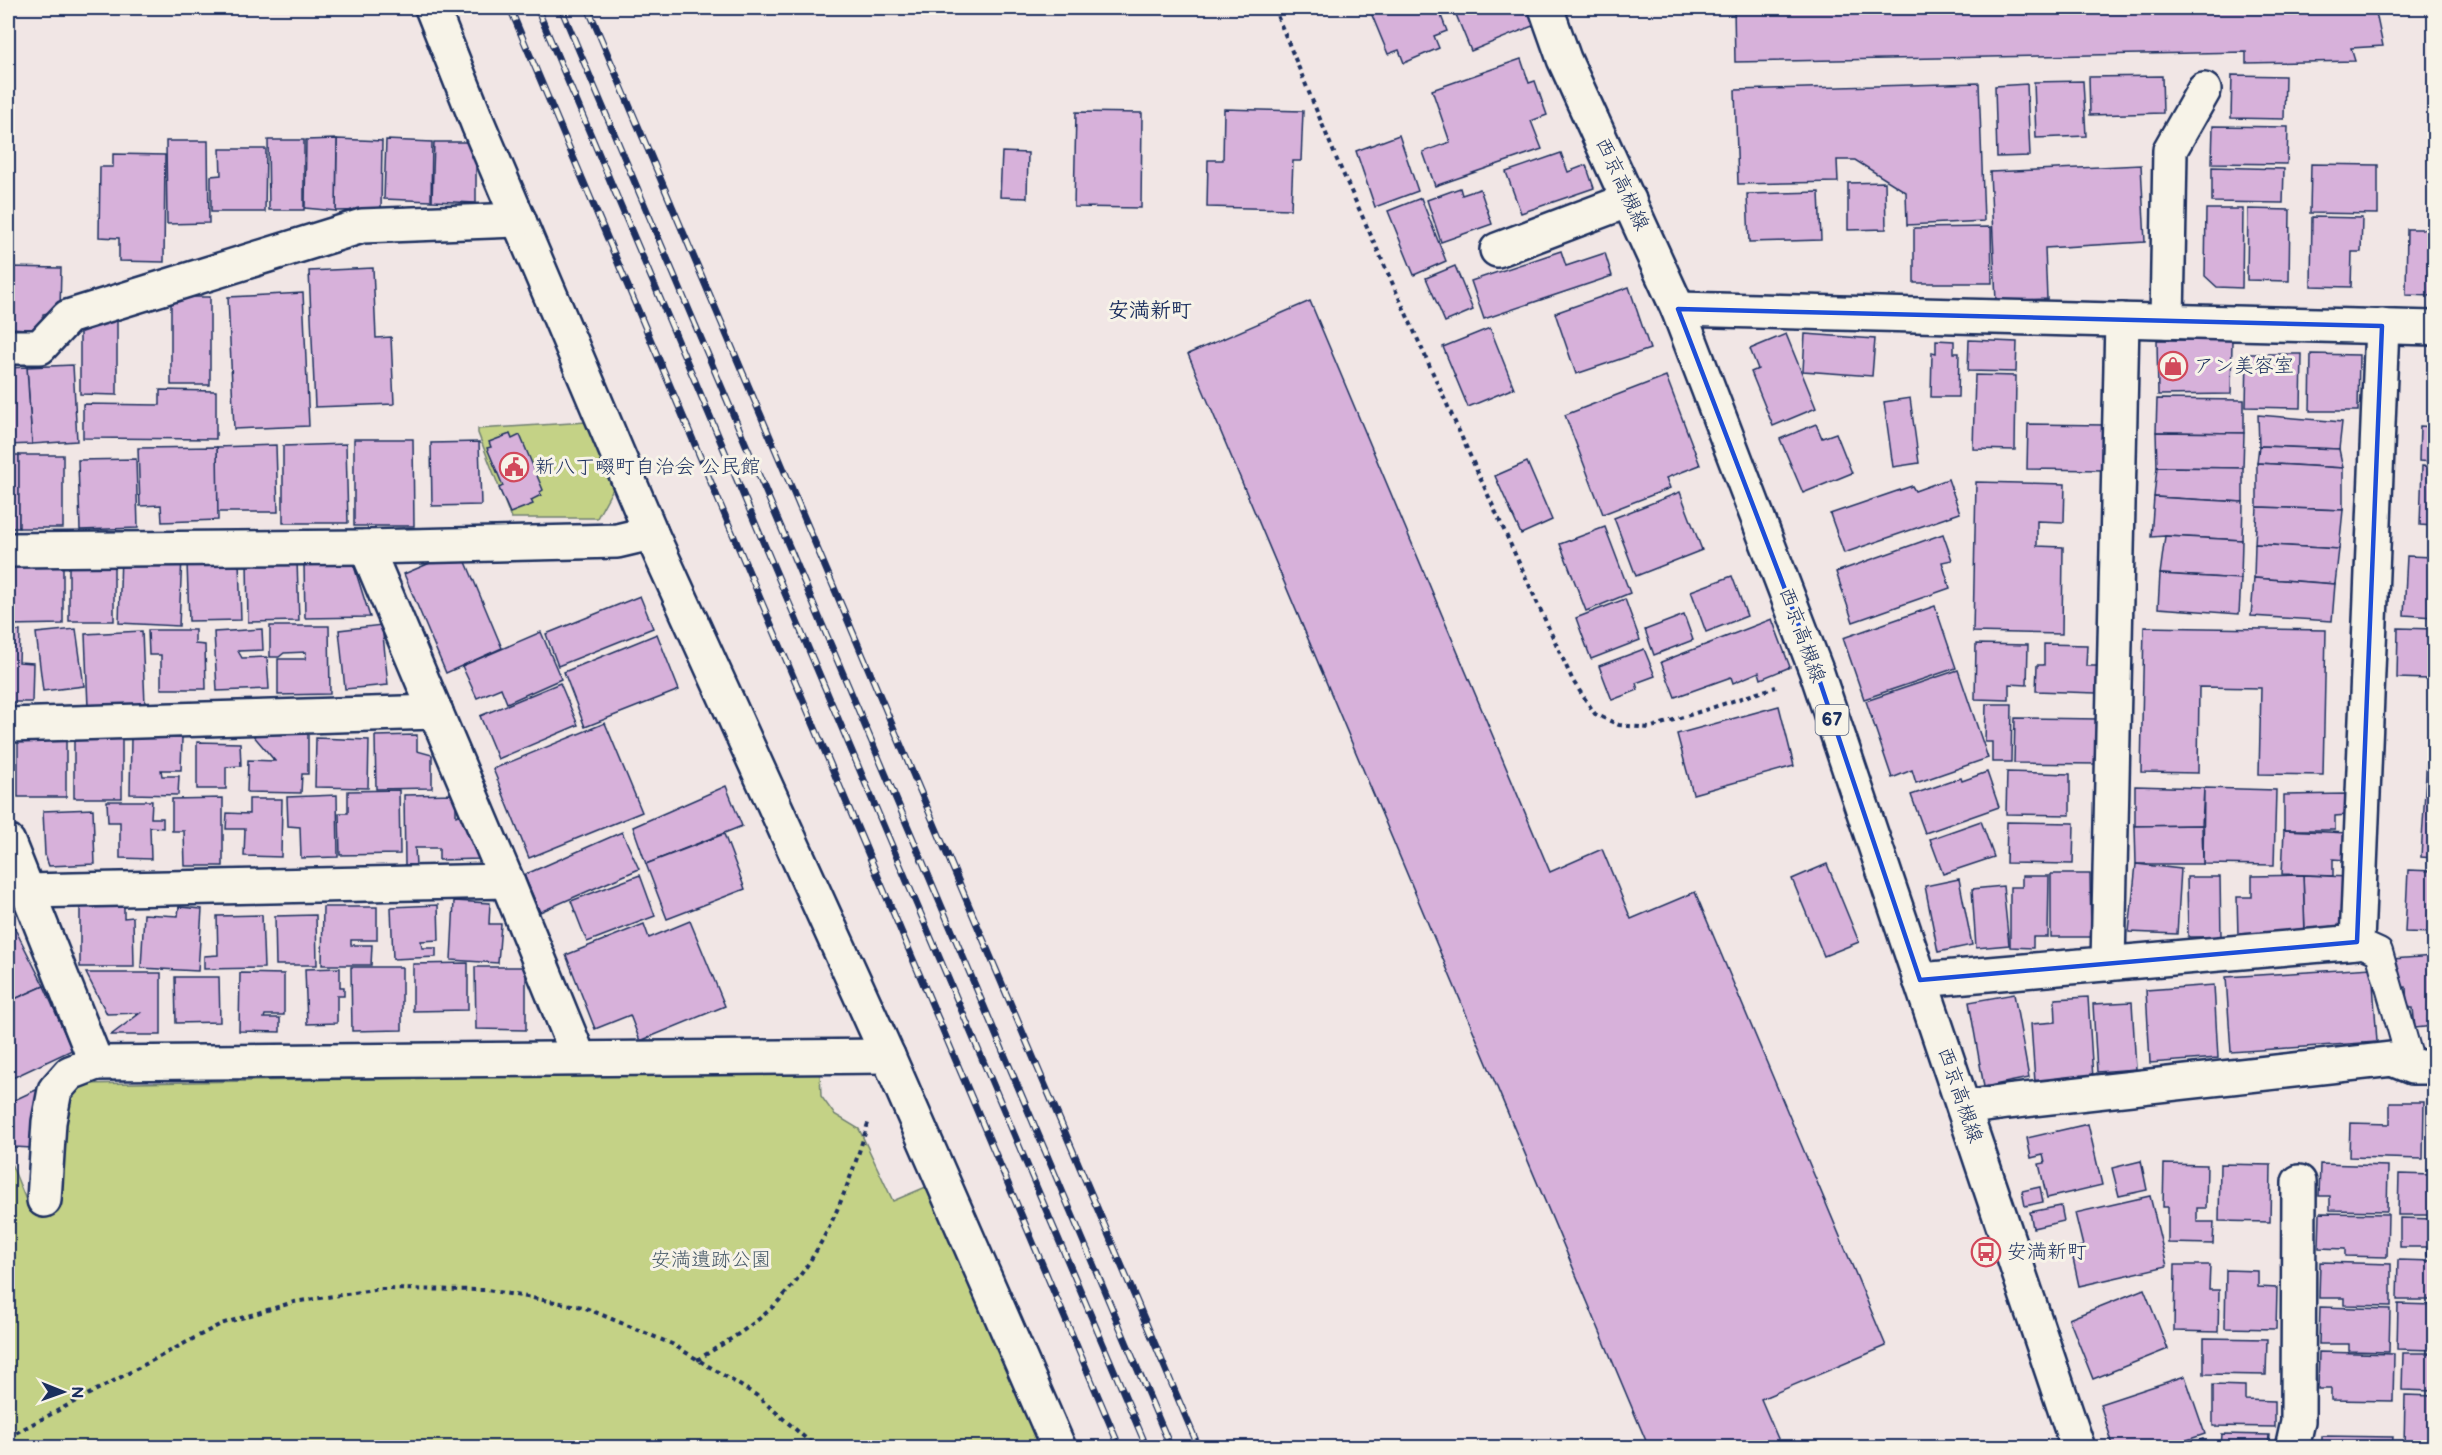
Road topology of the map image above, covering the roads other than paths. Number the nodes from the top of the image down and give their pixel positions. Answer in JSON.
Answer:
{"nodes":[{"id":1,"x":432,"y":8,"type":"edge"},
{"id":2,"x":1546,"y":8,"type":"edge"},
{"id":3,"x":2204,"y":90,"type":"dead end"},
{"id":4,"x":1629,"y":200,"type":"junction"},
{"id":5,"x":519,"y":219,"type":"junction"},
{"id":6,"x":1497,"y":250,"type":"dead end"},
{"id":7,"x":1678,"y":309,"type":"junction"},
{"id":8,"x":2122,"y":320,"type":"junction"},
{"id":9,"x":2167,"y":321,"type":"junction"},
{"id":10,"x":2382,"y":326,"type":"junction"},
{"id":11,"x":2434,"y":328,"type":"edge"},
{"id":12,"x":8,"y":347,"type":"edge"},
{"id":13,"x":651,"y":533,"type":"junction"},
{"id":14,"x":366,"y":547,"type":"junction"},
{"id":15,"x":8,"y":550,"type":"edge"},
{"id":16,"x":436,"y":712,"type":"junction"},
{"id":17,"x":8,"y":725,"type":"edge"},
{"id":18,"x":8,"y":842,"type":"edge"},
{"id":19,"x":507,"y":881,"type":"junction"},
{"id":20,"x":26,"y":891,"type":"junction"},
{"id":21,"x":2357,"y":942,"type":"junction"},
{"id":22,"x":2108,"y":964,"type":"junction"},
{"id":23,"x":1920,"y":980,"type":"junction"},
{"id":24,"x":888,"y":1056,"type":"junction"},
{"id":25,"x":579,"y":1058,"type":"junction"},
{"id":26,"x":96,"y":1063,"type":"junction"},
{"id":27,"x":2423,"y":1067,"type":"edge"},
{"id":28,"x":1964,"y":1108,"type":"junction"},
{"id":29,"x":2299,"y":1182,"type":"dead end"},
{"id":30,"x":44,"y":1200,"type":"dead end"},
{"id":31,"x":1059,"y":1448,"type":"edge"},
{"id":32,"x":2078,"y":1448,"type":"edge"},
{"id":33,"x":2292,"y":1448,"type":"edge"}],
"edges":[{"from":1,"to":5,"type":"street"},
{"from":2,"to":4,"type":"street","name":"西京高槻線","number":"67"},
{"from":3,"to":9,"type":"street"},
{"from":4,"to":6,"type":"street"},
{"from":4,"to":7,"type":"street","name":"西京高槻線","number":"67"},
{"from":5,"to":12,"type":"street"},
{"from":5,"to":13,"type":"street"},
{"from":7,"to":8,"type":"street"},
{"from":7,"to":23,"type":"street","name":"西京高槻線","number":"67"},
{"from":8,"to":9,"type":"street"},
{"from":8,"to":22,"type":"street"},
{"from":9,"to":10,"type":"street"},
{"from":10,"to":11,"type":"street"},
{"from":10,"to":21,"type":"street"},
{"from":13,"to":14,"type":"street"},
{"from":13,"to":24,"type":"street"},
{"from":14,"to":15,"type":"street"},
{"from":14,"to":16,"type":"street"},
{"from":16,"to":17,"type":"street"},
{"from":16,"to":19,"type":"street"},
{"from":18,"to":20,"type":"street"},
{"from":19,"to":20,"type":"street"},
{"from":19,"to":25,"type":"street"},
{"from":20,"to":26,"type":"street"},
{"from":21,"to":22,"type":"street"},
{"from":21,"to":27,"type":"lane"},
{"from":22,"to":23,"type":"street"},
{"from":23,"to":28,"type":"street","name":"西京高槻線","number":"67"},
{"from":24,"to":25,"type":"street"},
{"from":24,"to":31,"type":"street"},
{"from":25,"to":26,"type":"street"},
{"from":26,"to":30,"type":"street"},
{"from":27,"to":28,"type":"street"},
{"from":28,"to":32,"type":"street","name":"西京高槻線","number":"67"},
{"from":29,"to":33,"type":"street"}]}
